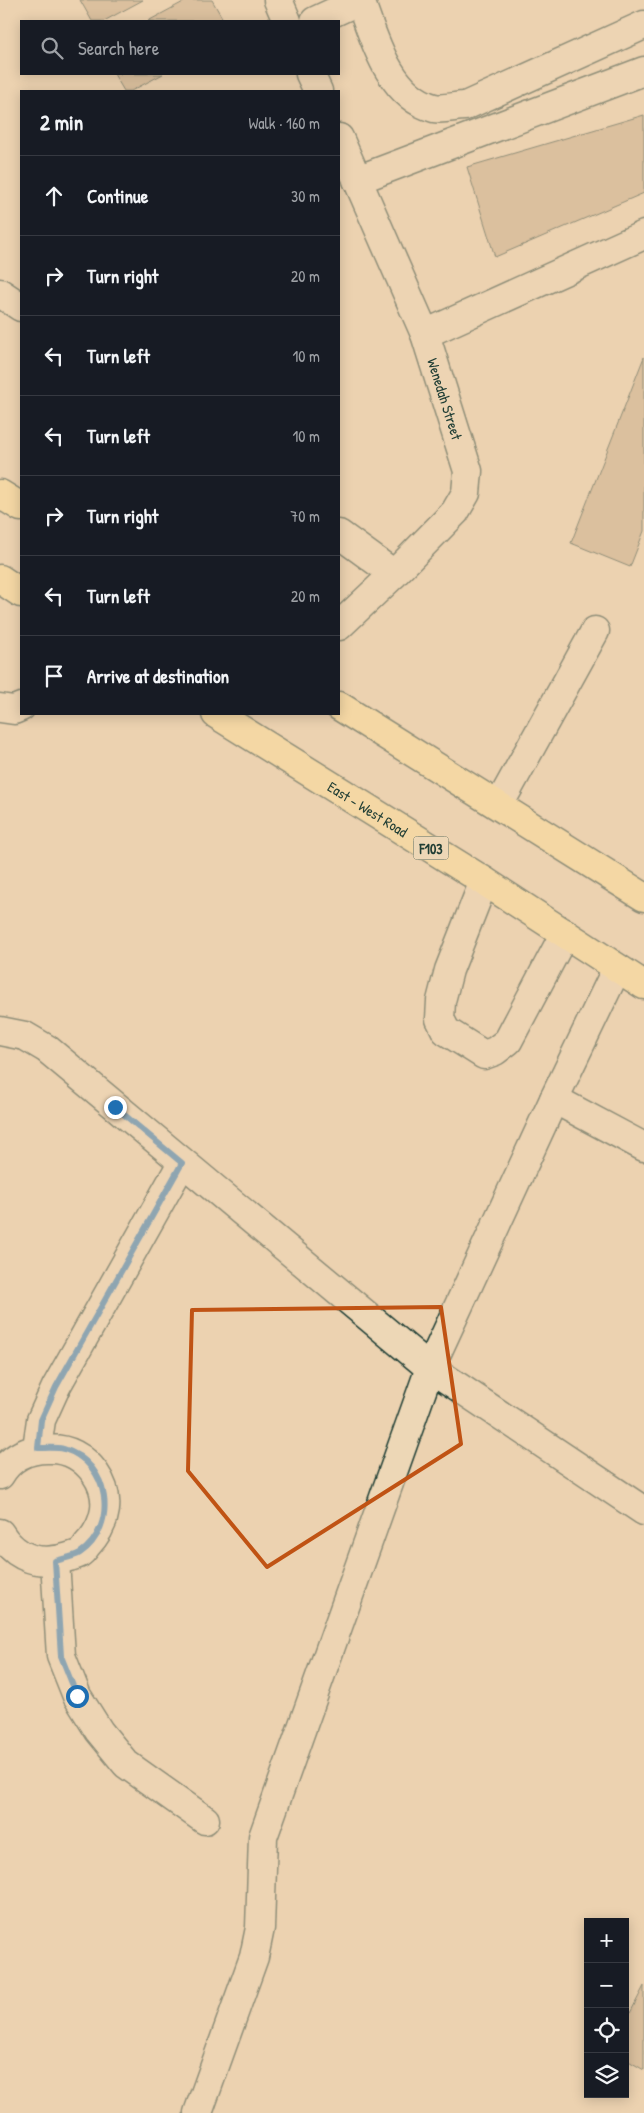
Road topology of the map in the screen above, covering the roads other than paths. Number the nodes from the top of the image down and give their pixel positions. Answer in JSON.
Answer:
{"nodes":[{"id":1,"x":278,"y":0,"type":"edge"},
{"id":2,"x":360,"y":0,"type":"edge"},
{"id":3,"x":287,"y":20,"type":"edge"},
{"id":4,"x":318,"y":20,"type":"edge"},
{"id":5,"x":644,"y":25,"type":"edge"},
{"id":6,"x":644,"y":71,"type":"edge"},
{"id":7,"x":310,"y":75,"type":"edge"},
{"id":8,"x":318,"y":90,"type":"edge"},
{"id":9,"x":340,"y":140,"type":"edge"},
{"id":10,"x":358,"y":180,"type":"junction"},
{"id":11,"x":644,"y":235,"type":"edge"},
{"id":12,"x":0,"y":293,"type":"edge"},
{"id":13,"x":20,"y":306,"type":"edge"},
{"id":14,"x":425,"y":334,"type":"junction"},
{"id":15,"x":0,"y":494,"type":"edge"},
{"id":16,"x":20,"y":506,"type":"edge"},
{"id":17,"x":340,"y":535,"type":"edge"},
{"id":18,"x":394,"y":574,"type":"junction"},
{"id":19,"x":0,"y":579,"type":"edge"},
{"id":20,"x":20,"y":592,"type":"edge"},
{"id":21,"x":340,"y":625,"type":"edge"},
{"id":22,"x":595,"y":631,"type":"dead end"},
{"id":23,"x":20,"y":707,"type":"edge"},
{"id":24,"x":340,"y":707,"type":"edge"},
{"id":25,"x":0,"y":708,"type":"edge"},
{"id":26,"x":218,"y":715,"type":"edge"},
{"id":27,"x":499,"y":805,"type":"junction"},
{"id":28,"x":484,"y":881,"type":"junction"},
{"id":29,"x":644,"y":896,"type":"edge"},
{"id":30,"x":565,"y":933,"type":"junction"},
{"id":31,"x":617,"y":968,"type":"junction"},
{"id":32,"x":644,"y":985,"type":"edge"},
{"id":33,"x":0,"y":1031,"type":"edge"},
{"id":34,"x":554,"y":1099,"type":"junction"},
{"id":35,"x":644,"y":1147,"type":"edge"},
{"id":36,"x":182,"y":1163,"type":"junction"},
{"id":37,"x":430,"y":1368,"type":"junction"},
{"id":38,"x":38,"y":1448,"type":"junction"},
{"id":39,"x":0,"y":1475,"type":"edge"},
{"id":40,"x":644,"y":1511,"type":"edge"},
{"id":41,"x":0,"y":1532,"type":"edge"},
{"id":42,"x":55,"y":1561,"type":"junction"},
{"id":43,"x":205,"y":1820,"type":"dead end"},
{"id":44,"x":198,"y":2113,"type":"edge"}],
"edges":[{"from":1,"to":3,"type":"street"},
{"from":2,"to":4,"type":"street"},
{"from":2,"to":5,"type":"street"},
{"from":6,"to":10,"type":"street"},
{"from":7,"to":8,"type":"street"},
{"from":9,"to":10,"type":"street","name":"Wenedah Street"},
{"from":10,"to":14,"type":"street","name":"Wenedah Street"},
{"from":11,"to":14,"type":"street"},
{"from":12,"to":13,"type":"street"},
{"from":14,"to":18,"type":"street","name":"Wenedah Street"},
{"from":15,"to":16,"type":"main road"},
{"from":17,"to":18,"type":"street"},
{"from":18,"to":21,"type":"street","name":"Wenedah Street"},
{"from":19,"to":20,"type":"main road"},
{"from":22,"to":27,"type":"street"},
{"from":23,"to":25,"type":"street"},
{"from":24,"to":27,"type":"main road"},
{"from":26,"to":28,"type":"main road","name":"East - West Road","number":"F103"},
{"from":27,"to":29,"type":"main road"},
{"from":28,"to":30,"type":"main road","name":"East - West Road","number":"F103"},
{"from":28,"to":30,"type":"street"},
{"from":30,"to":31,"type":"main road","name":"East - West Road","number":"F103"},
{"from":31,"to":32,"type":"main road","name":"East - West Road","number":"F103"},
{"from":31,"to":34,"type":"street"},
{"from":33,"to":36,"type":"street"},
{"from":34,"to":35,"type":"street"},
{"from":34,"to":37,"type":"street"},
{"from":36,"to":37,"type":"street"},
{"from":36,"to":38,"type":"street"},
{"from":37,"to":40,"type":"street"},
{"from":37,"to":44,"type":"street"},
{"from":38,"to":39,"type":"street"},
{"from":38,"to":42,"type":"street"},
{"from":41,"to":42,"type":"street"},
{"from":42,"to":43,"type":"street"}]}
